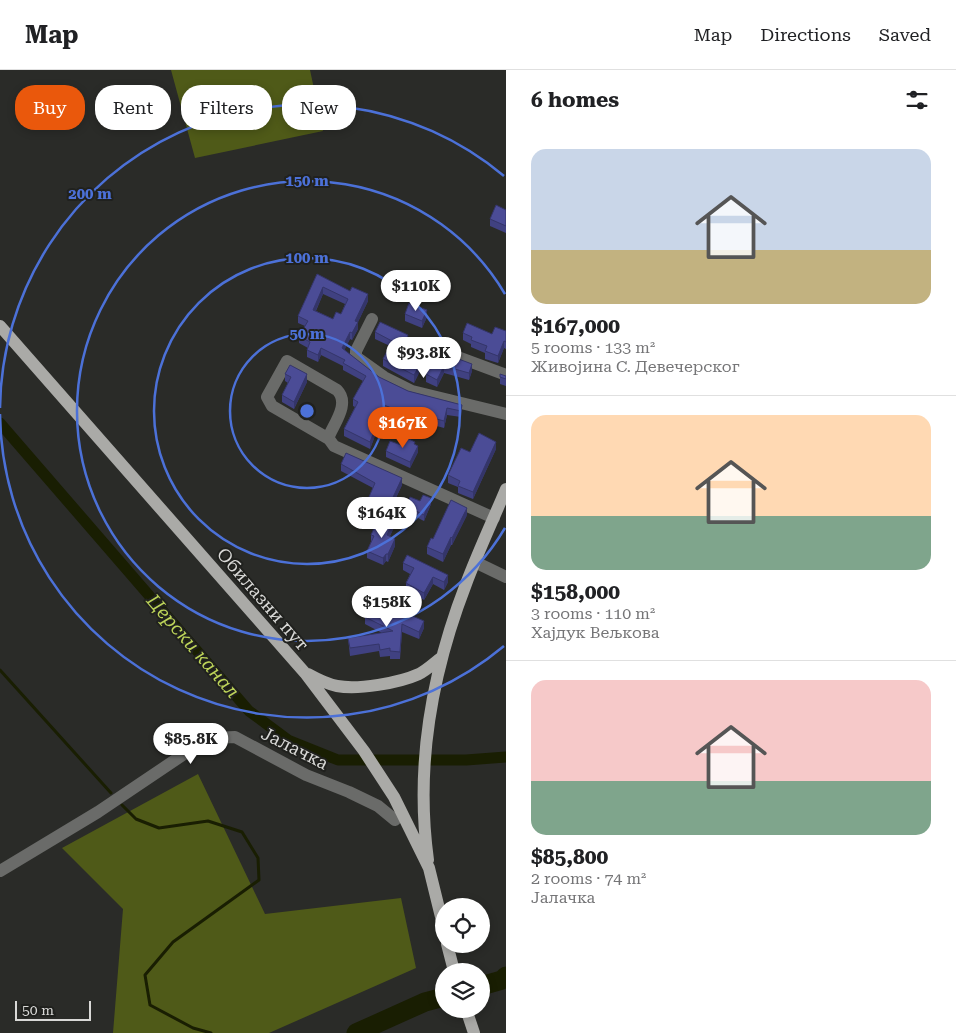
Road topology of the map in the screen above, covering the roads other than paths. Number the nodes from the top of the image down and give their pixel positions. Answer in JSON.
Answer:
{"nodes":[{"id":1,"x":372,"y":319,"type":"dead end"},
{"id":2,"x":0,"y":326,"type":"edge"},
{"id":3,"x":431,"y":347,"type":"dead end"},
{"id":4,"x":506,"y":375,"type":"edge"},
{"id":5,"x":506,"y":414,"type":"edge"},
{"id":6,"x":329,"y":439,"type":"junction"},
{"id":7,"x":506,"y":489,"type":"edge"},
{"id":8,"x":494,"y":518,"type":"junction"},
{"id":9,"x":474,"y":562,"type":"junction"},
{"id":10,"x":506,"y":577,"type":"edge"},
{"id":11,"x":441,"y":658,"type":"junction"},
{"id":12,"x":305,"y":673,"type":"junction"},
{"id":13,"x":397,"y":814,"type":"junction"},
{"id":14,"x":429,"y":868,"type":"junction"},
{"id":15,"x":0,"y":871,"type":"edge"},
{"id":16,"x":436,"y":898,"type":"edge"},
{"id":17,"x":469,"y":1018,"type":"edge"},
{"id":18,"x":474,"y":1033,"type":"edge"}],
"edges":[{"from":1,"to":5,"type":"street"},
{"from":2,"to":12,"type":"main road","name":"Обилазни пут"},
{"from":3,"to":4,"type":"street"},
{"from":6,"to":6,"type":"street"},
{"from":6,"to":8,"type":"street"},
{"from":7,"to":8,"type":"main road"},
{"from":8,"to":9,"type":"main road"},
{"from":9,"to":10,"type":"street"},
{"from":9,"to":11,"type":"main road"},
{"from":11,"to":12,"type":"main road"},
{"from":11,"to":14,"type":"main road"},
{"from":12,"to":13,"type":"main road","name":"Обилазни пут"},
{"from":13,"to":14,"type":"main road","name":"Обилазни пут"},
{"from":13,"to":15,"type":"street","name":"Јалачка"},
{"from":14,"to":16,"type":"main road","name":"Обилазни пут"},
{"from":17,"to":18,"type":"main road"}]}
